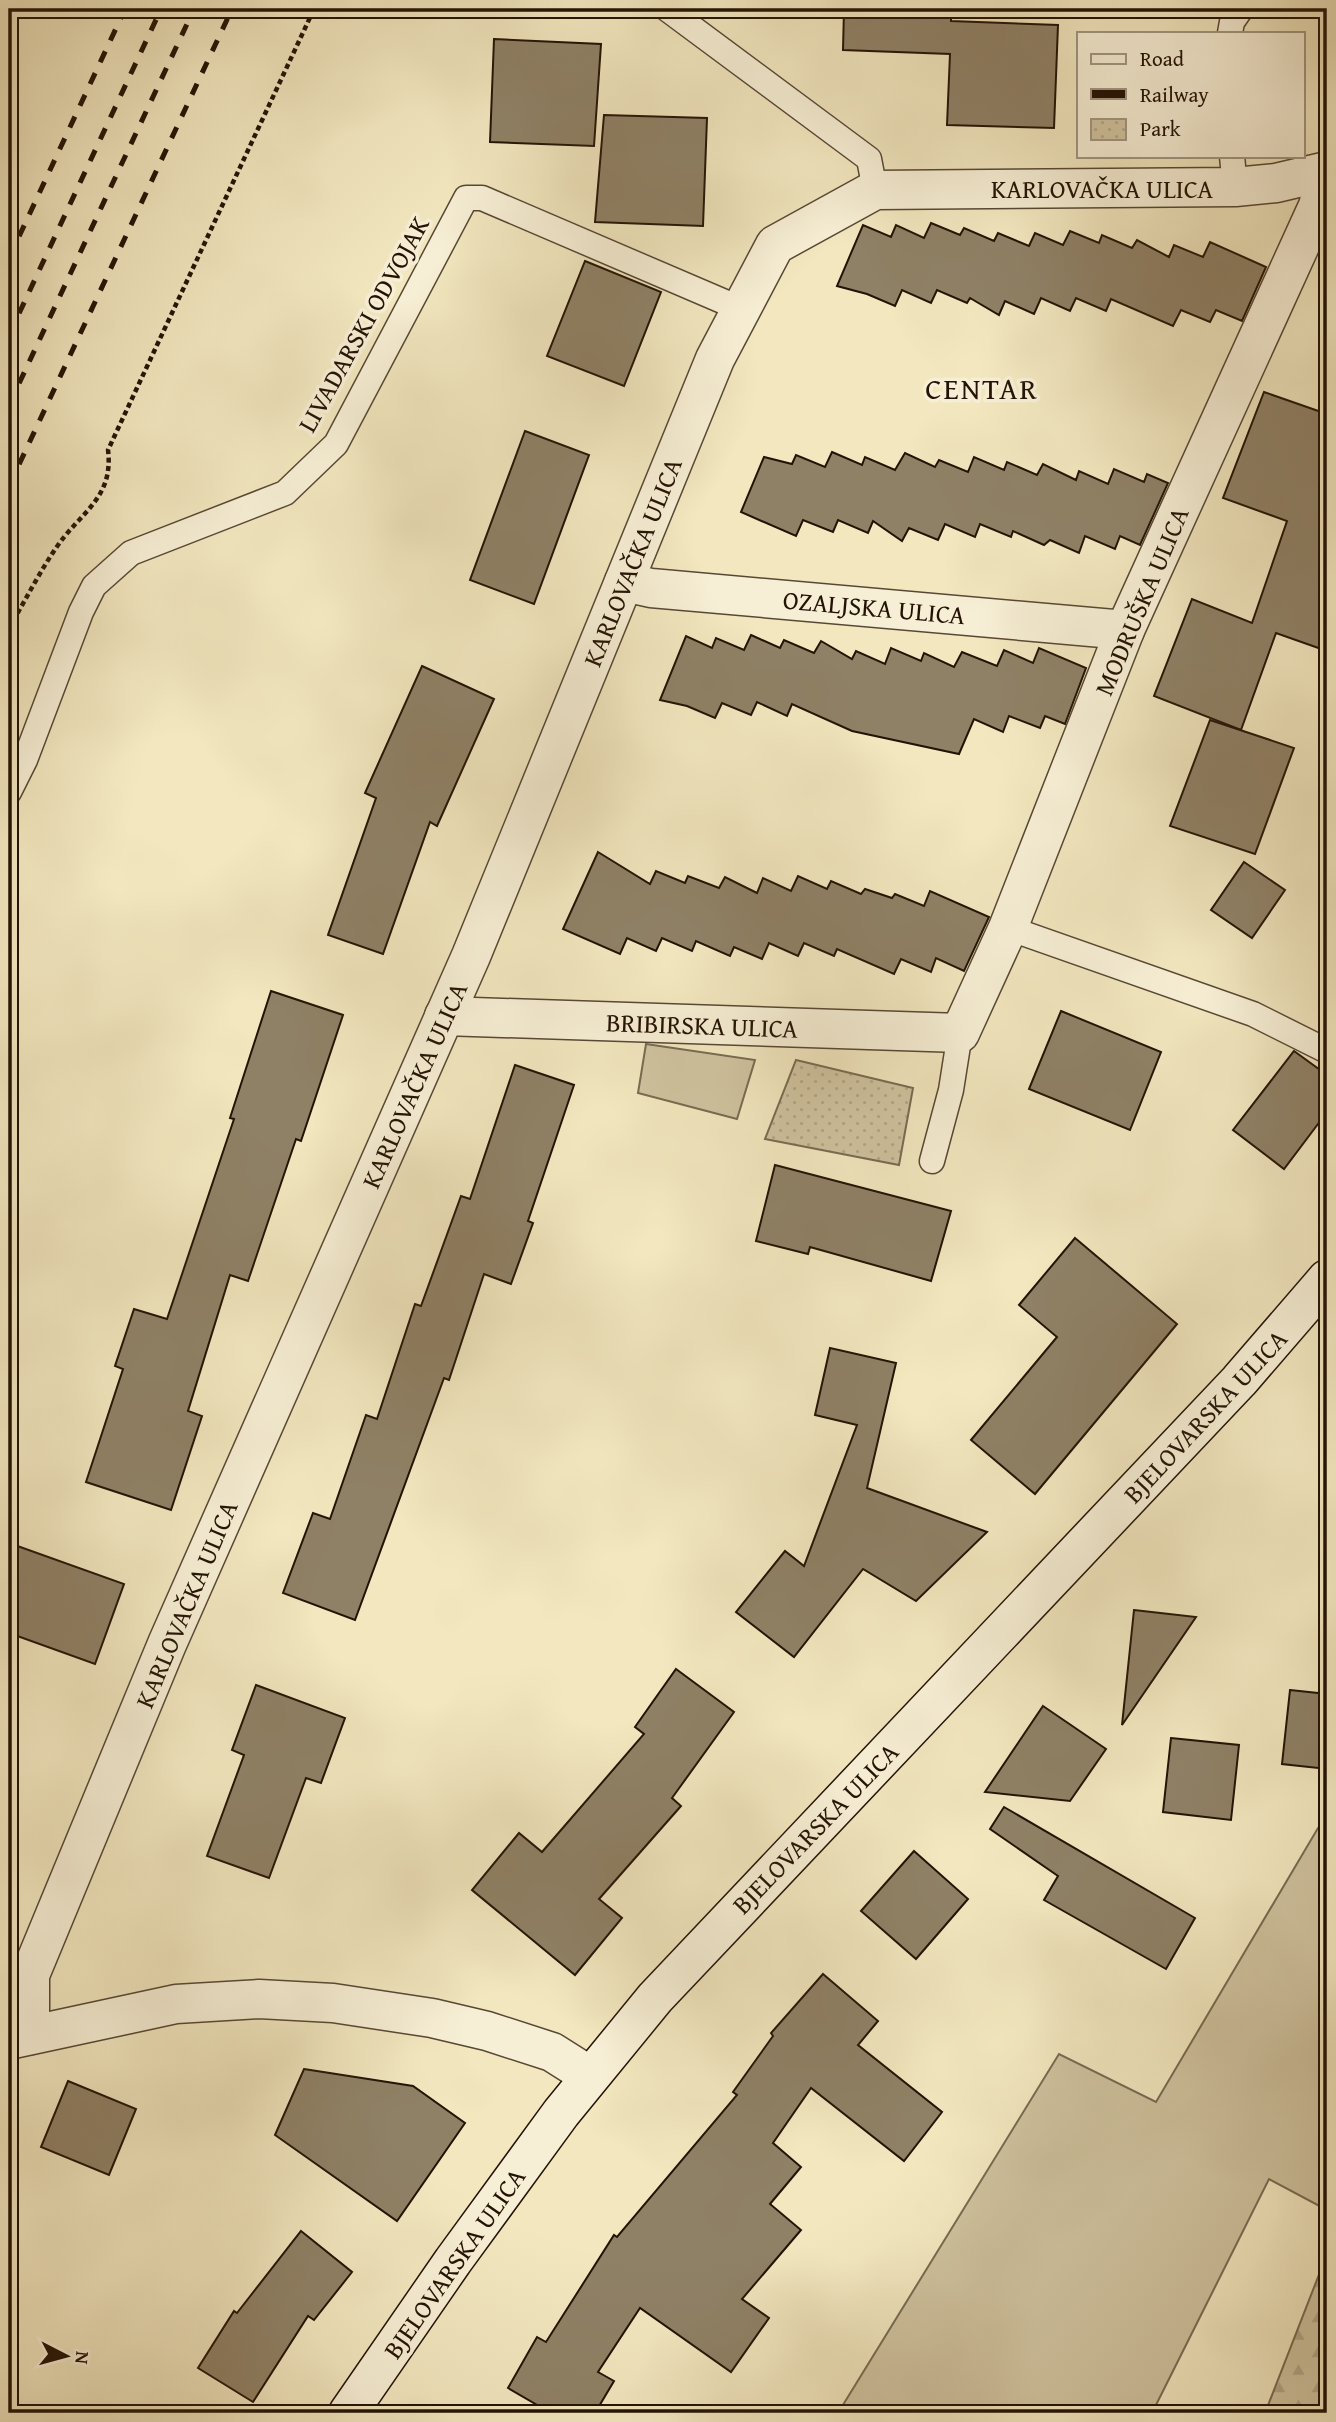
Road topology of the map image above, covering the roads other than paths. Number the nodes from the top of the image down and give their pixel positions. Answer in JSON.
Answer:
{"nodes":[{"id":1,"x":667,"y":9,"type":"edge"},
{"id":2,"x":1241,"y":9,"type":"edge"},
{"id":3,"x":1230,"y":32,"type":"edge"},
{"id":4,"x":1233,"y":171,"type":"edge"},
{"id":5,"x":1327,"y":171,"type":"edge"},
{"id":6,"x":875,"y":190,"type":"junction"},
{"id":7,"x":741,"y":309,"type":"junction"},
{"id":8,"x":624,"y":582,"type":"junction"},
{"id":9,"x":1125,"y":629,"type":"junction"},
{"id":10,"x":9,"y":792,"type":"edge"},
{"id":11,"x":1008,"y":928,"type":"junction"},
{"id":12,"x":444,"y":1016,"type":"junction"},
{"id":13,"x":960,"y":1033,"type":"junction"},
{"id":14,"x":1327,"y":1051,"type":"edge"},
{"id":15,"x":932,"y":1161,"type":"dead end"},
{"id":16,"x":1327,"y":1279,"type":"edge"},
{"id":17,"x":19,"y":2038,"type":"edge"},
{"id":18,"x":590,"y":2076,"type":"junction"},
{"id":19,"x":348,"y":2413,"type":"edge"}],
"edges":[{"from":1,"to":6,"type":"lane"},
{"from":2,"to":3,"type":"lane"},
{"from":4,"to":5,"type":"street","name":"KARLOVAČKA ULICA"},
{"from":4,"to":6,"type":"street","name":"KARLOVAČKA ULICA"},
{"from":5,"to":9,"type":"street","name":"MODRUŠKA ULICA"},
{"from":6,"to":7,"type":"street","name":"KARLOVAČKA ULICA"},
{"from":7,"to":8,"type":"street","name":"KARLOVAČKA ULICA"},
{"from":7,"to":10,"type":"lane","name":"LIVADARSKI ODVOJAK"},
{"from":8,"to":9,"type":"street","name":"OZALJSKA ULICA"},
{"from":8,"to":12,"type":"street","name":"KARLOVAČKA ULICA"},
{"from":9,"to":11,"type":"street","name":"MODRUŠKA ULICA"},
{"from":11,"to":13,"type":"street","name":"MODRUŠKA ULICA"},
{"from":11,"to":14,"type":"lane"},
{"from":12,"to":13,"type":"street","name":"BRIBIRSKA ULICA"},
{"from":12,"to":17,"type":"street","name":"KARLOVAČKA ULICA"},
{"from":13,"to":15,"type":"lane"},
{"from":16,"to":18,"type":"street","name":"BJELOVARSKA ULICA"},
{"from":17,"to":18,"type":"street"},
{"from":18,"to":19,"type":"street","name":"BJELOVARSKA ULICA"}]}
